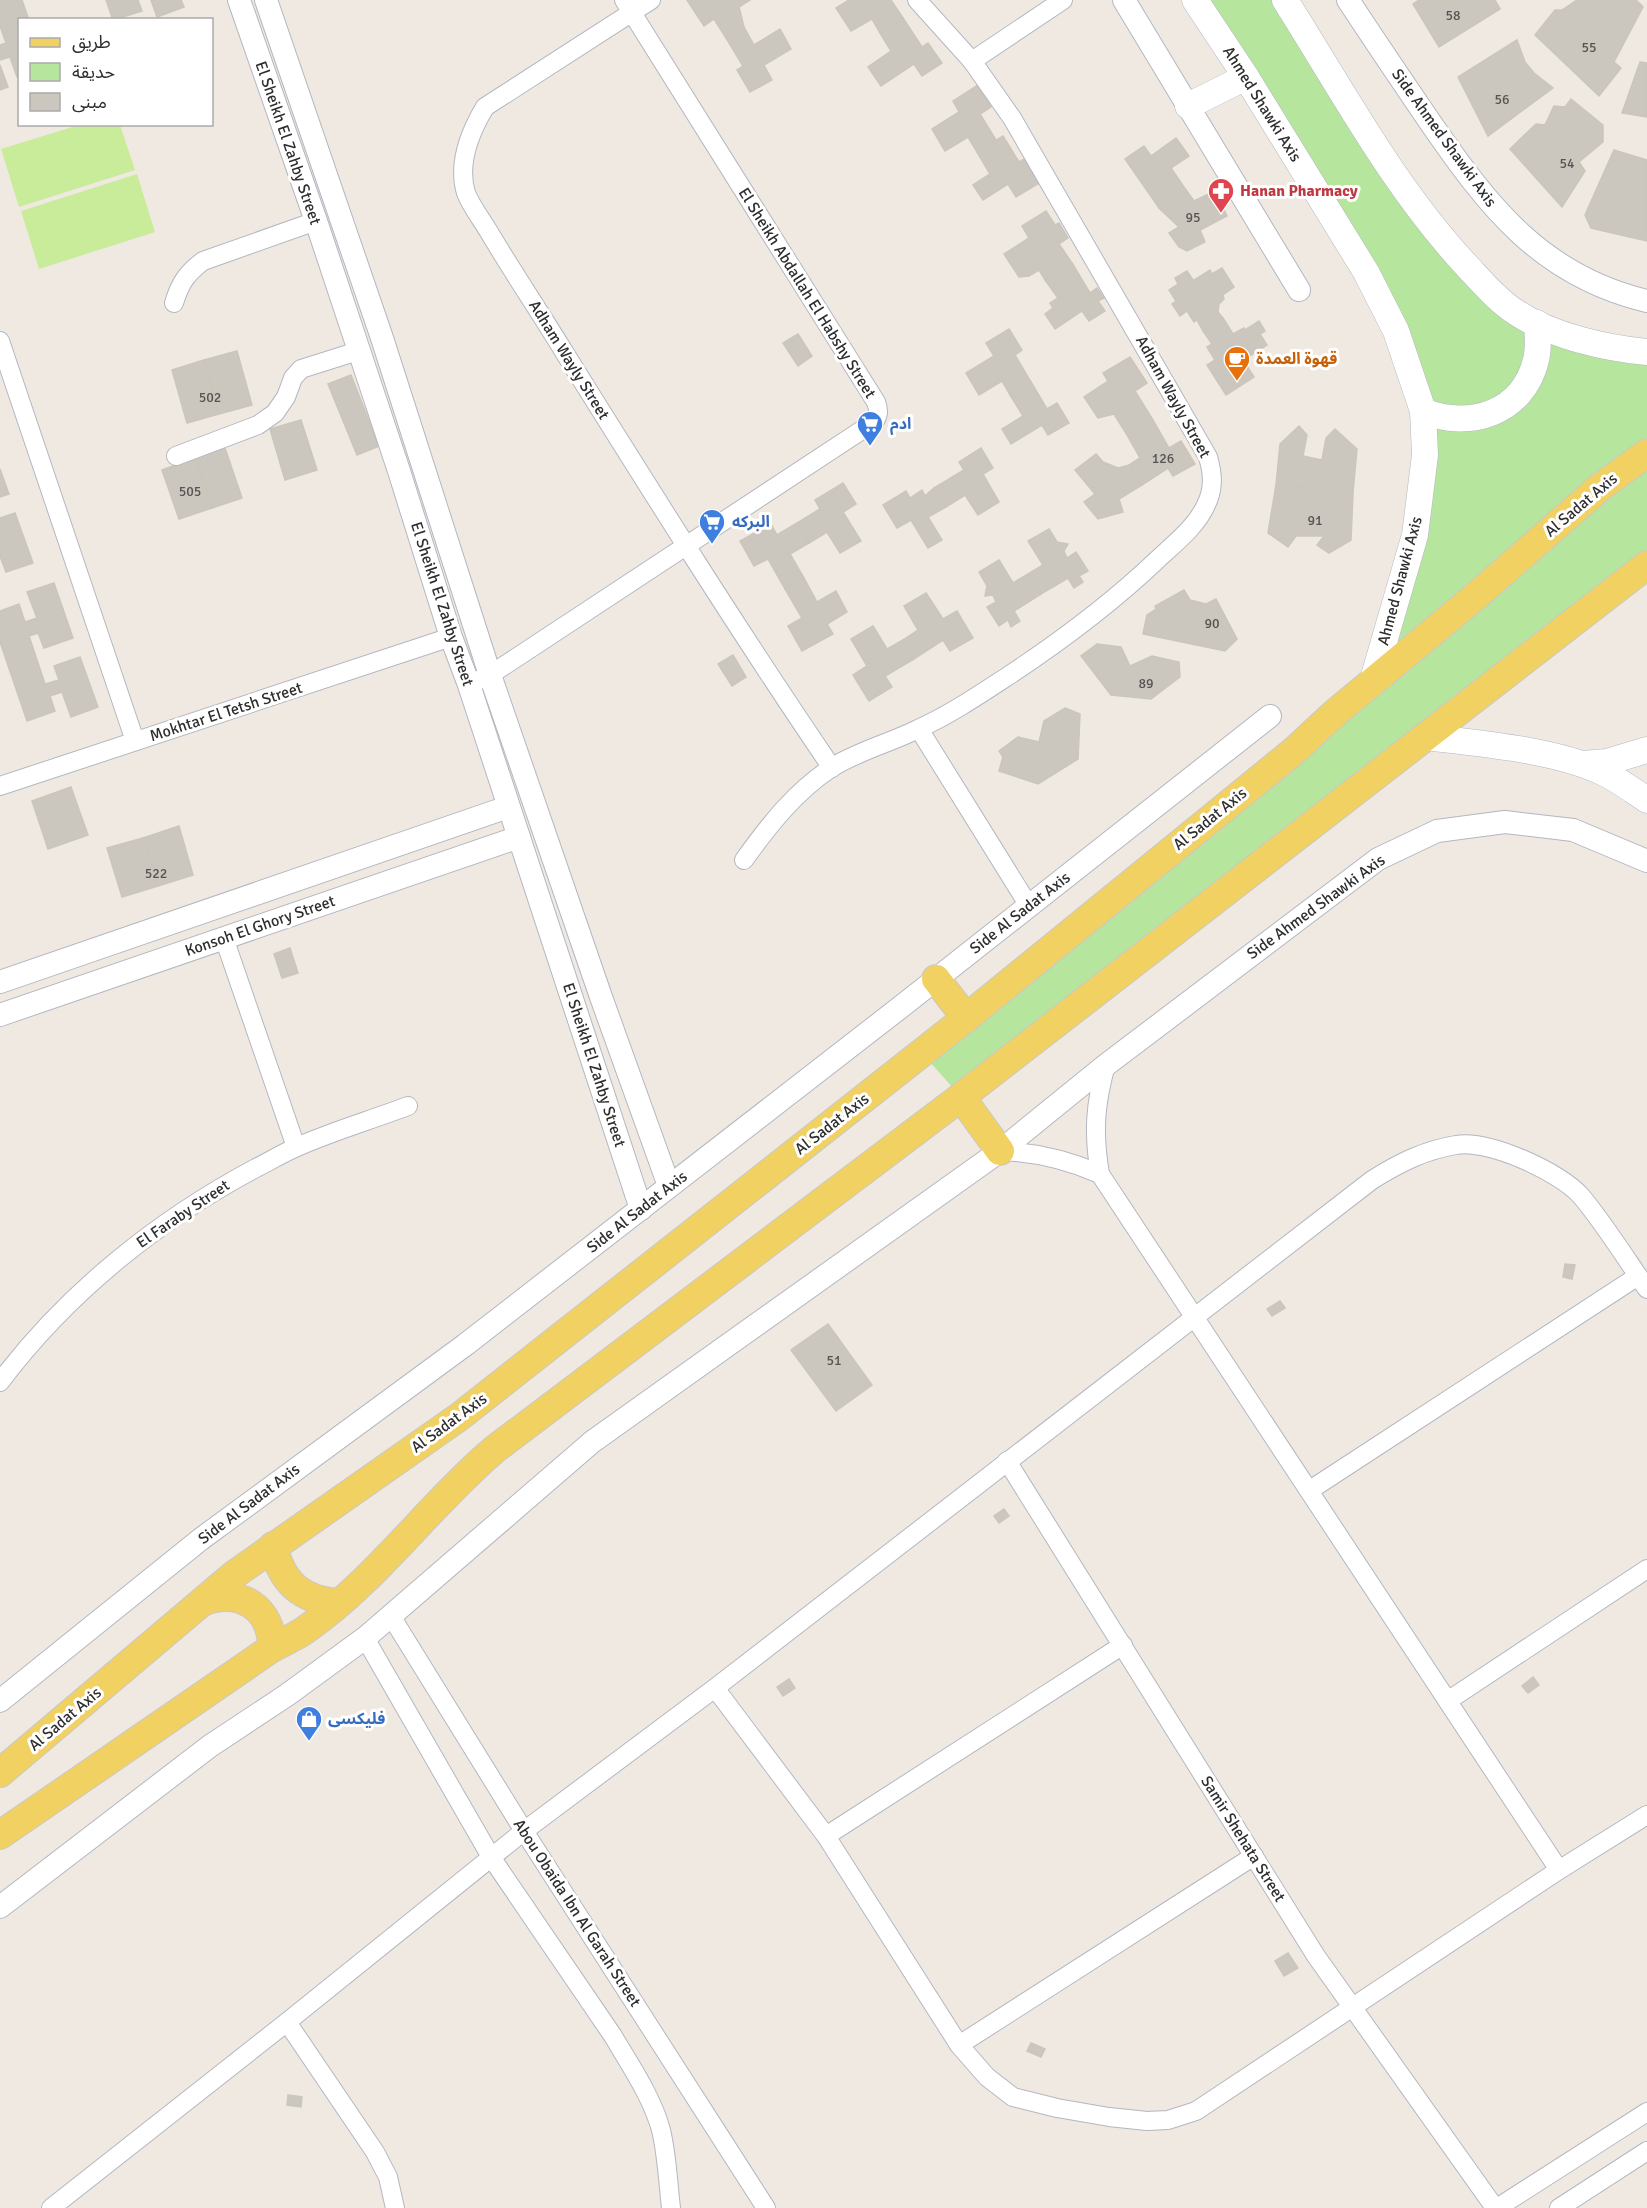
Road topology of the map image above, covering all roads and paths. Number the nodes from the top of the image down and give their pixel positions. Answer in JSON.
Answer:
{"nodes":[{"id":1,"x":239,"y":0,"type":"edge"},
{"id":2,"x":266,"y":0,"type":"edge"},
{"id":3,"x":651,"y":0,"type":"edge"},
{"id":4,"x":916,"y":0,"type":"edge"},
{"id":5,"x":1063,"y":0,"type":"edge"},
{"id":6,"x":1124,"y":0,"type":"edge"},
{"id":7,"x":1195,"y":0,"type":"edge"},
{"id":8,"x":1285,"y":0,"type":"edge"},
{"id":9,"x":1348,"y":0,"type":"edge"},
{"id":10,"x":628,"y":6,"type":"edge"},
{"id":11,"x":972,"y":61,"type":"junction"},
{"id":12,"x":1246,"y":77,"type":"junction"},
{"id":13,"x":1188,"y":106,"type":"junction"},
{"id":14,"x":316,"y":220,"type":"junction"},
{"id":15,"x":1299,"y":290,"type":"dead end"},
{"id":16,"x":1647,"y":301,"type":"edge"},
{"id":17,"x":174,"y":303,"type":"dead end"},
{"id":18,"x":1537,"y":323,"type":"junction"},
{"id":19,"x":0,"y":341,"type":"edge"},
{"id":20,"x":358,"y":351,"type":"junction"},
{"id":21,"x":1647,"y":351,"type":"edge"},
{"id":22,"x":1423,"y":411,"type":"junction"},
{"id":23,"x":1647,"y":453,"type":"edge"},
{"id":24,"x":176,"y":456,"type":"dead end"},
{"id":25,"x":686,"y":546,"type":"junction"},
{"id":26,"x":1647,"y":565,"type":"edge"},
{"id":27,"x":451,"y":637,"type":"junction"},
{"id":28,"x":490,"y":675,"type":"junction"},
{"id":29,"x":1372,"y":683,"type":"junction"},
{"id":30,"x":469,"y":685,"type":"junction"},
{"id":31,"x":1270,"y":716,"type":"dead end"},
{"id":32,"x":919,"y":729,"type":"junction"},
{"id":33,"x":1427,"y":736,"type":"junction"},
{"id":34,"x":135,"y":741,"type":"junction"},
{"id":35,"x":1647,"y":750,"type":"edge"},
{"id":36,"x":1582,"y":765,"type":"junction"},
{"id":37,"x":832,"y":768,"type":"junction"},
{"id":38,"x":0,"y":786,"type":"edge"},
{"id":39,"x":1647,"y":800,"type":"edge"},
{"id":40,"x":508,"y":807,"type":"junction"},
{"id":41,"x":519,"y":837,"type":"junction"},
{"id":42,"x":744,"y":860,"type":"dead end"},
{"id":43,"x":1647,"y":861,"type":"edge"},
{"id":44,"x":1029,"y":906,"type":"junction"},
{"id":45,"x":224,"y":938,"type":"junction"},
{"id":46,"x":936,"y":979,"type":"junction"},
{"id":47,"x":0,"y":982,"type":"edge"},
{"id":48,"x":0,"y":1015,"type":"edge"},
{"id":49,"x":966,"y":1018,"type":"junction"},
{"id":50,"x":1106,"y":1065,"type":"junction"},
{"id":51,"x":961,"y":1097,"type":"junction"},
{"id":52,"x":408,"y":1106,"type":"dead end"},
{"id":53,"x":296,"y":1147,"type":"junction"},
{"id":54,"x":1000,"y":1151,"type":"junction"},
{"id":55,"x":1100,"y":1174,"type":"junction"},
{"id":56,"x":669,"y":1186,"type":"junction"},
{"id":57,"x":641,"y":1209,"type":"junction"},
{"id":58,"x":1643,"y":1283,"type":"edge"},
{"id":59,"x":1194,"y":1317,"type":"junction"},
{"id":60,"x":0,"y":1382,"type":"edge"},
{"id":61,"x":1007,"y":1461,"type":"junction"},
{"id":62,"x":1310,"y":1490,"type":"junction"},
{"id":63,"x":273,"y":1546,"type":"junction"},
{"id":64,"x":1647,"y":1569,"type":"edge"},
{"id":65,"x":204,"y":1601,"type":"junction"},
{"id":66,"x":339,"y":1603,"type":"junction"},
{"id":67,"x":391,"y":1616,"type":"junction"},
{"id":68,"x":365,"y":1638,"type":"junction"},
{"id":69,"x":1123,"y":1645,"type":"junction"},
{"id":70,"x":272,"y":1648,"type":"junction"},
{"id":71,"x":715,"y":1688,"type":"junction"},
{"id":72,"x":1449,"y":1700,"type":"junction"},
{"id":73,"x":0,"y":1701,"type":"edge"},
{"id":74,"x":0,"y":1773,"type":"edge"},
{"id":75,"x":1647,"y":1815,"type":"edge"},
{"id":76,"x":524,"y":1831,"type":"junction"},
{"id":77,"x":0,"y":1835,"type":"edge"},
{"id":78,"x":826,"y":1836,"type":"junction"},
{"id":79,"x":1254,"y":1856,"type":"junction"},
{"id":80,"x":491,"y":1857,"type":"junction"},
{"id":81,"x":1559,"y":1870,"type":"junction"},
{"id":82,"x":0,"y":1907,"type":"edge"},
{"id":83,"x":1352,"y":2007,"type":"junction"},
{"id":84,"x":286,"y":2022,"type":"junction"},
{"id":85,"x":959,"y":2045,"type":"junction"},
{"id":86,"x":1647,"y":2112,"type":"edge"},
{"id":87,"x":1647,"y":2151,"type":"edge"},
{"id":88,"x":51,"y":2208,"type":"edge"},
{"id":89,"x":395,"y":2208,"type":"edge"},
{"id":90,"x":670,"y":2208,"type":"edge"},
{"id":91,"x":766,"y":2208,"type":"edge"},
{"id":92,"x":1496,"y":2208,"type":"edge"},
{"id":93,"x":1558,"y":2208,"type":"edge"}],
"edges":[{"from":1,"to":14,"type":"street","name":"El Sheikh El Zahby Street"},
{"from":2,"to":28,"type":"street","name":"El Sheikh El Zahby Street"},
{"from":3,"to":10,"type":"street","name":"Adham Wayly Street"},
{"from":4,"to":11,"type":"street","name":"Adham Wayly Street"},
{"from":5,"to":11,"type":"street"},
{"from":6,"to":13,"type":"street"},
{"from":7,"to":12,"type":"main road","name":"Ahmed Shawki Axis"},
{"from":8,"to":18,"type":"main road"},
{"from":9,"to":16,"type":"street","name":"Side Ahmed Shawki Axis"},
{"from":10,"to":25,"type":"street","name":"Adham Wayly Street"},
{"from":10,"to":25,"type":"street","name":"El Sheikh Abdallah El Habshy Street"},
{"from":11,"to":32,"type":"street","name":"Adham Wayly Street"},
{"from":12,"to":13,"type":"main road"},
{"from":12,"to":22,"type":"main road","name":"Ahmed Shawki Axis"},
{"from":13,"to":15,"type":"street"},
{"from":14,"to":17,"type":"street"},
{"from":14,"to":20,"type":"street","name":"El Sheikh El Zahby Street"},
{"from":18,"to":21,"type":"main road"},
{"from":18,"to":22,"type":"main road"},
{"from":19,"to":34,"type":"street"},
{"from":20,"to":24,"type":"street"},
{"from":20,"to":27,"type":"street","name":"El Sheikh El Zahby Street"},
{"from":22,"to":29,"type":"main road","name":"Ahmed Shawki Axis"},
{"from":23,"to":29,"type":"main road","name":"Al Sadat Axis"},
{"from":25,"to":28,"type":"street","name":"El Sheikh Abdallah El Habshy Street"},
{"from":25,"to":37,"type":"street","name":"Adham Wayly Street"},
{"from":26,"to":33,"type":"main road"},
{"from":27,"to":30,"type":"street","name":"El Sheikh El Zahby Street"},
{"from":27,"to":34,"type":"street","name":"Mokhtar El Tetsh Street"},
{"from":28,"to":30,"type":"street","name":"El Sheikh Abdallah El Habshy Street"},
{"from":28,"to":56,"type":"street","name":"El Sheikh El Zahby Street"},
{"from":29,"to":49,"type":"main road","name":"Al Sadat Axis"},
{"from":30,"to":40,"type":"street","name":"El Sheikh El Zahby Street"},
{"from":31,"to":44,"type":"street","name":"Side Al Sadat Axis"},
{"from":32,"to":37,"type":"street","name":"Adham Wayly Street"},
{"from":32,"to":44,"type":"street"},
{"from":33,"to":36,"type":"main road"},
{"from":33,"to":51,"type":"main road"},
{"from":34,"to":38,"type":"street","name":"Mokhtar El Tetsh Street"},
{"from":35,"to":36,"type":"main road"},
{"from":36,"to":39,"type":"main road"},
{"from":37,"to":42,"type":"street","name":"Adham Wayly Street"},
{"from":40,"to":41,"type":"street","name":"El Sheikh El Zahby Street"},
{"from":40,"to":47,"type":"street","name":"Konsoh El Ghory Street"},
{"from":41,"to":45,"type":"street","name":"Konsoh El Ghory Street"},
{"from":41,"to":57,"type":"street","name":"El Sheikh El Zahby Street"},
{"from":43,"to":50,"type":"street","name":"Side Ahmed Shawki Axis"},
{"from":44,"to":46,"type":"street","name":"Side Al Sadat Axis"},
{"from":45,"to":48,"type":"street","name":"Konsoh El Ghory Street"},
{"from":45,"to":53,"type":"street"},
{"from":46,"to":49,"type":"main road"},
{"from":46,"to":56,"type":"street","name":"Side Al Sadat Axis"},
{"from":49,"to":63,"type":"main road","name":"Al Sadat Axis"},
{"from":50,"to":54,"type":"street"},
{"from":50,"to":55,"type":"street"},
{"from":51,"to":54,"type":"main road"},
{"from":51,"to":66,"type":"main road"},
{"from":52,"to":53,"type":"street","name":"El Faraby Street"},
{"from":53,"to":60,"type":"street","name":"El Faraby Street"},
{"from":54,"to":55,"type":"street"},
{"from":54,"to":67,"type":"street"},
{"from":55,"to":59,"type":"street"},
{"from":56,"to":57,"type":"street","name":"Side Al Sadat Axis"},
{"from":57,"to":73,"type":"street","name":"Side Al Sadat Axis"},
{"from":58,"to":59,"type":"street"},
{"from":58,"to":62,"type":"street"},
{"from":59,"to":61,"type":"street"},
{"from":59,"to":62,"type":"street"},
{"from":61,"to":69,"type":"street","name":"Samir Shehata Street"},
{"from":61,"to":71,"type":"street"},
{"from":62,"to":72,"type":"street"},
{"from":63,"to":65,"type":"main road","name":"Al Sadat Axis"},
{"from":63,"to":66,"type":"main road"},
{"from":64,"to":72,"type":"street"},
{"from":65,"to":70,"type":"main road"},
{"from":65,"to":74,"type":"main road","name":"Al Sadat Axis"},
{"from":66,"to":70,"type":"main road"},
{"from":67,"to":68,"type":"street"},
{"from":67,"to":76,"type":"street","name":"Abou Obaida Ibn Al Garah Street"},
{"from":68,"to":80,"type":"street"},
{"from":68,"to":82,"type":"street"},
{"from":69,"to":78,"type":"street"},
{"from":69,"to":79,"type":"street","name":"Samir Shehata Street"},
{"from":70,"to":77,"type":"main road"},
{"from":71,"to":76,"type":"street"},
{"from":71,"to":78,"type":"street"},
{"from":72,"to":81,"type":"street"},
{"from":75,"to":81,"type":"street"},
{"from":76,"to":80,"type":"street"},
{"from":76,"to":91,"type":"street","name":"Abou Obaida Ibn Al Garah Street"},
{"from":78,"to":85,"type":"street"},
{"from":79,"to":83,"type":"street","name":"Samir Shehata Street"},
{"from":79,"to":85,"type":"street"},
{"from":80,"to":84,"type":"street"},
{"from":80,"to":90,"type":"street"},
{"from":81,"to":83,"type":"street"},
{"from":83,"to":85,"type":"street"},
{"from":83,"to":92,"type":"street","name":"Samir Shehata Street"},
{"from":84,"to":88,"type":"street"},
{"from":84,"to":89,"type":"street"},
{"from":86,"to":92,"type":"street"},
{"from":87,"to":93,"type":"street"}]}
